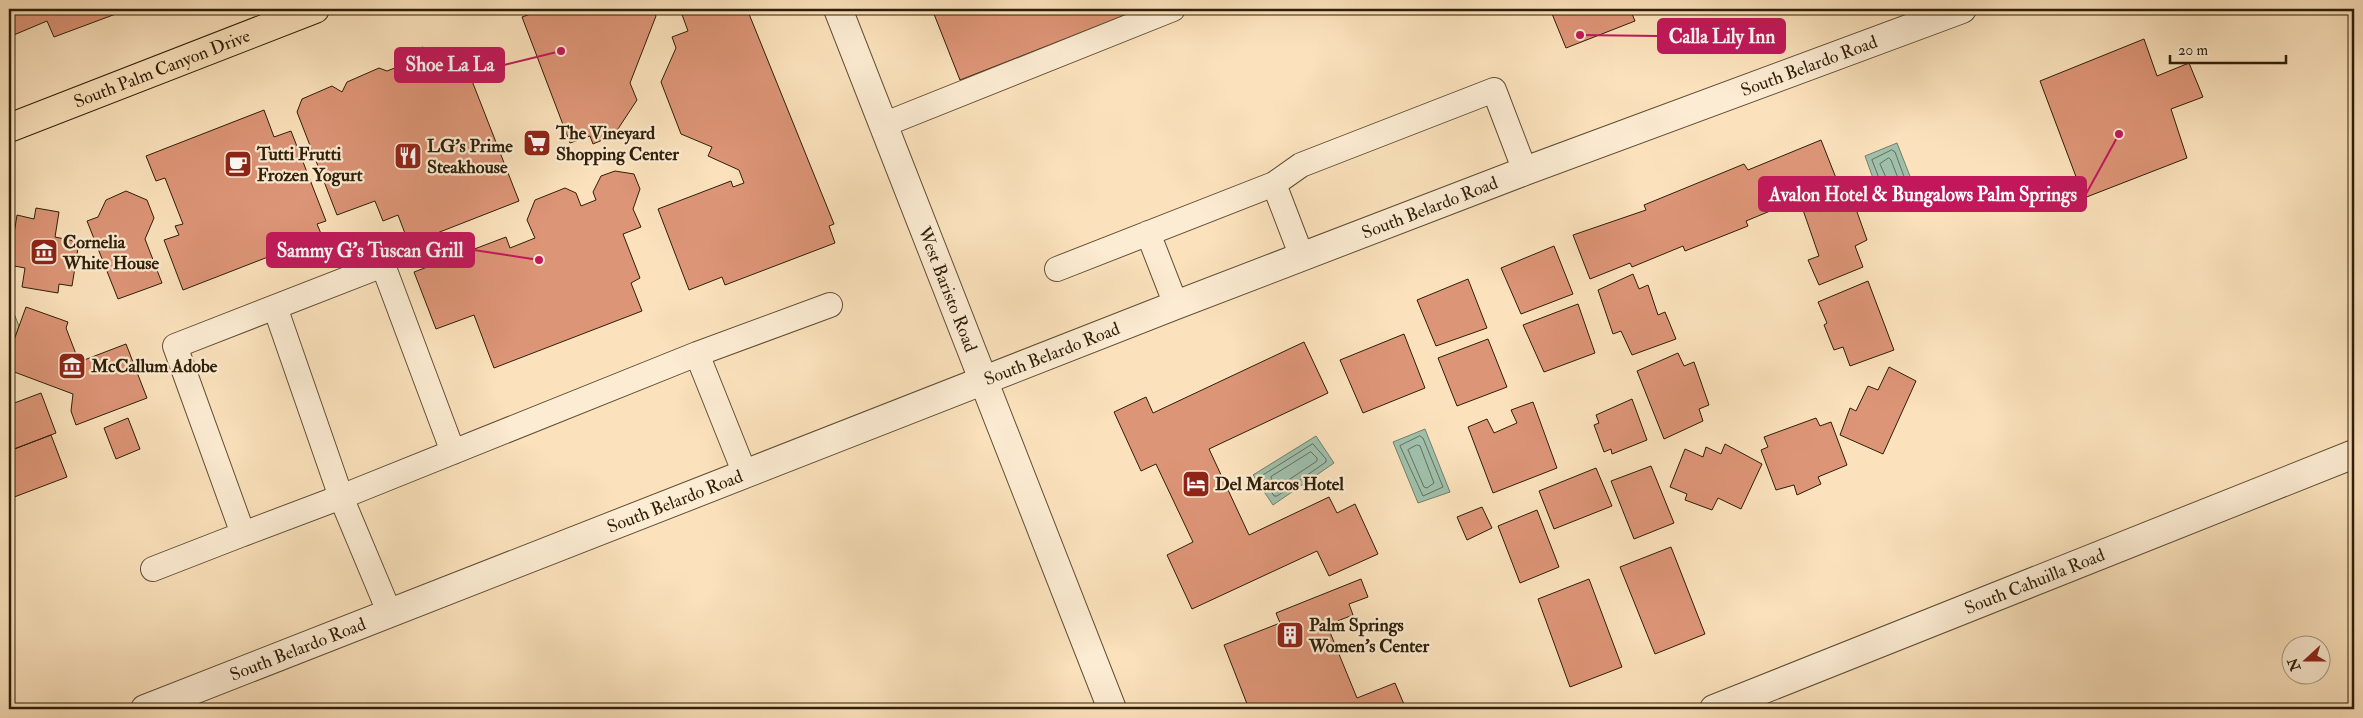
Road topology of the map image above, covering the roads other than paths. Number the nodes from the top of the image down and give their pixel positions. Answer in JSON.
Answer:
{"nodes":[{"id":1,"x":315,"y":9,"type":"edge"},
{"id":2,"x":838,"y":9,"type":"edge"},
{"id":3,"x":1173,"y":9,"type":"edge"},
{"id":4,"x":1962,"y":9,"type":"edge"},
{"id":5,"x":883,"y":125,"type":"junction"},
{"id":6,"x":9,"y":128,"type":"edge"},
{"id":7,"x":1525,"y":171,"type":"junction"},
{"id":8,"x":1274,"y":184,"type":"junction"},
{"id":9,"x":1148,"y":233,"type":"junction"},
{"id":10,"x":1302,"y":257,"type":"junction"},
{"id":11,"x":1057,"y":270,"type":"dead end"},
{"id":12,"x":830,"y":305,"type":"dead end"},
{"id":13,"x":1176,"y":305,"type":"junction"},
{"id":14,"x":275,"y":307,"type":"junction"},
{"id":15,"x":697,"y":354,"type":"junction"},
{"id":16,"x":982,"y":381,"type":"junction"},
{"id":17,"x":453,"y":452,"type":"junction"},
{"id":18,"x":2354,"y":454,"type":"edge"},
{"id":19,"x":745,"y":474,"type":"junction"},
{"id":20,"x":341,"y":497,"type":"junction"},
{"id":21,"x":243,"y":534,"type":"junction"},
{"id":22,"x":153,"y":569,"type":"dead end"},
{"id":23,"x":390,"y":614,"type":"junction"},
{"id":24,"x":145,"y":709,"type":"edge"},
{"id":25,"x":1112,"y":709,"type":"edge"},
{"id":26,"x":1714,"y":709,"type":"edge"}],
"edges":[{"from":1,"to":6,"type":"main road","name":"South Palm Canyon Drive"},
{"from":2,"to":5,"type":"street","name":"West Baristo Road"},
{"from":3,"to":5,"type":"lane"},
{"from":4,"to":7,"type":"street","name":"South Belardo Road"},
{"from":5,"to":16,"type":"street","name":"West Baristo Road"},
{"from":7,"to":8,"type":"lane"},
{"from":7,"to":10,"type":"street","name":"South Belardo Road"},
{"from":8,"to":9,"type":"lane"},
{"from":8,"to":10,"type":"lane"},
{"from":9,"to":11,"type":"lane"},
{"from":9,"to":13,"type":"lane"},
{"from":10,"to":13,"type":"street","name":"South Belardo Road"},
{"from":12,"to":15,"type":"lane"},
{"from":13,"to":16,"type":"street","name":"South Belardo Road"},
{"from":14,"to":17,"type":"lane"},
{"from":14,"to":20,"type":"lane"},
{"from":14,"to":21,"type":"lane"},
{"from":15,"to":17,"type":"lane"},
{"from":15,"to":19,"type":"lane"},
{"from":16,"to":19,"type":"street","name":"South Belardo Road"},
{"from":16,"to":25,"type":"street","name":"West Baristo Road"},
{"from":17,"to":20,"type":"lane"},
{"from":18,"to":26,"type":"street","name":"South Cahuilla Road"},
{"from":19,"to":23,"type":"street","name":"South Belardo Road"},
{"from":20,"to":21,"type":"lane"},
{"from":20,"to":23,"type":"lane"},
{"from":21,"to":22,"type":"lane"},
{"from":23,"to":24,"type":"street","name":"South Belardo Road"}]}
